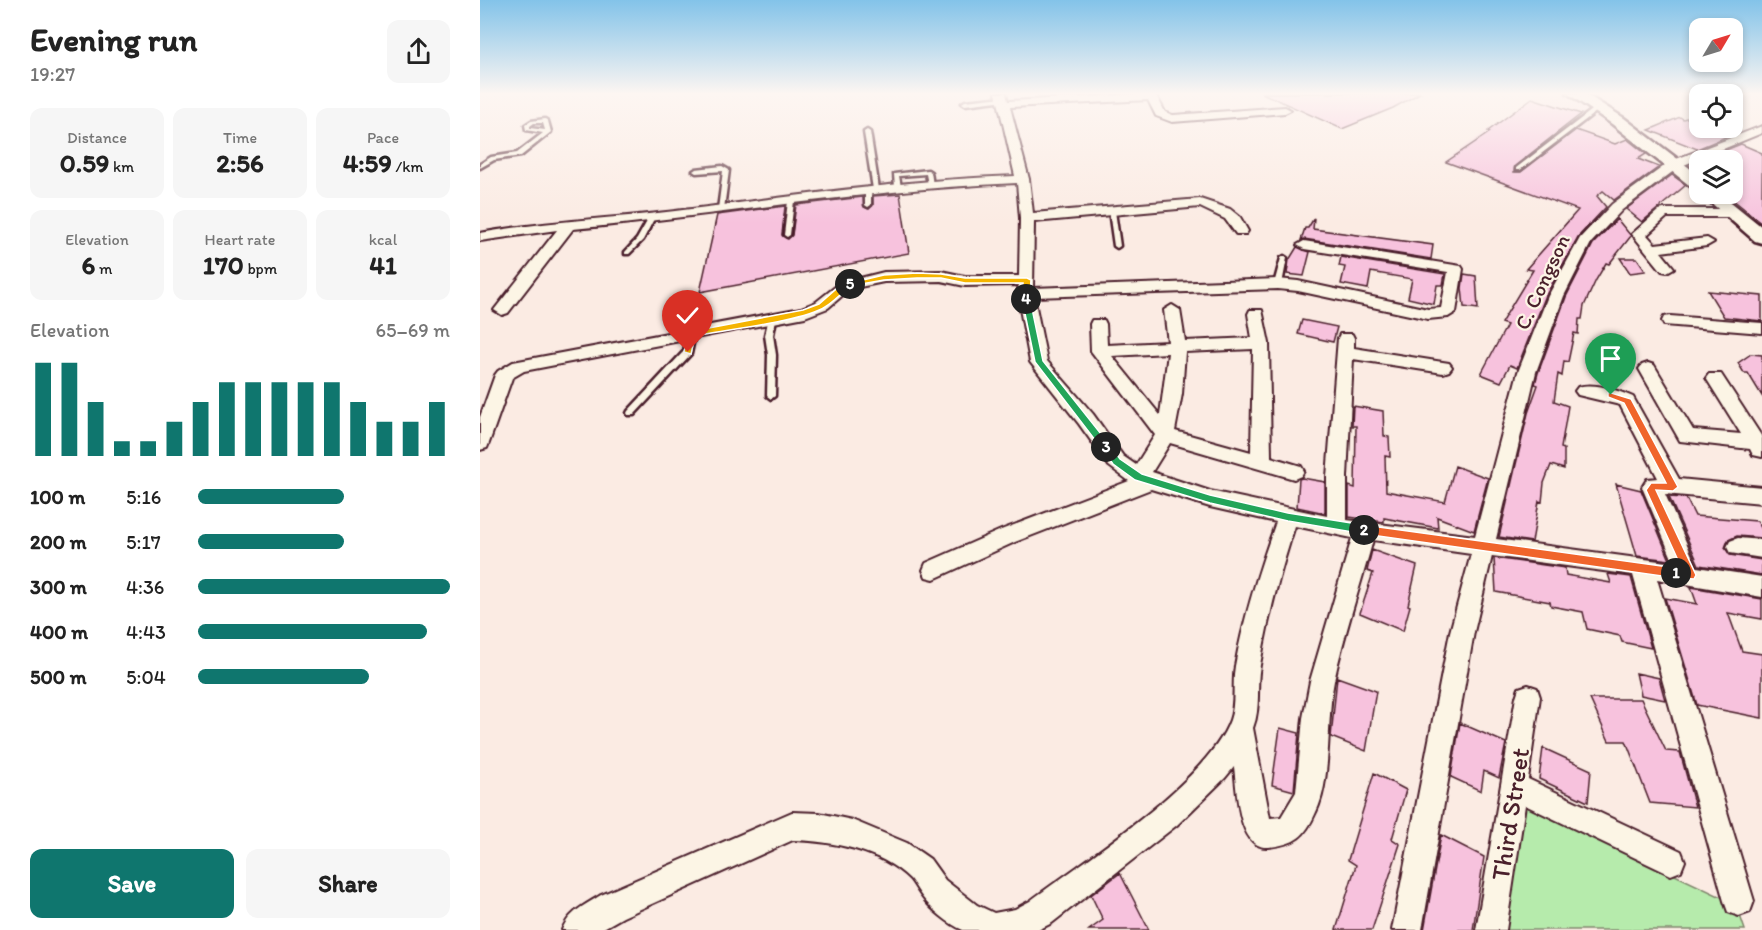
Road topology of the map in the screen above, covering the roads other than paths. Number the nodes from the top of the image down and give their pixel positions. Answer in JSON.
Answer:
{"nodes":[{"id":1,"x":542,"y":136,"type":"edge"},
{"id":2,"x":867,"y":136,"type":"edge"},
{"id":3,"x":1012,"y":136,"type":"edge"},
{"id":4,"x":1561,"y":136,"type":"edge"},
{"id":5,"x":1637,"y":136,"type":"edge"},
{"id":6,"x":1744,"y":136,"type":"edge"},
{"id":7,"x":1675,"y":164,"type":"junction"},
{"id":8,"x":480,"y":166,"type":"edge"},
{"id":9,"x":1518,"y":169,"type":"dead end"},
{"id":10,"x":696,"y":171,"type":"dead end"},
{"id":11,"x":1689,"y":175,"type":"edge"},
{"id":12,"x":1023,"y":179,"type":"junction"},
{"id":13,"x":871,"y":195,"type":"junction"},
{"id":14,"x":791,"y":201,"type":"junction"},
{"id":15,"x":1723,"y":204,"type":"edge"},
{"id":16,"x":722,"y":209,"type":"junction"},
{"id":17,"x":1112,"y":211,"type":"junction"},
{"id":18,"x":1734,"y":213,"type":"junction"},
{"id":19,"x":652,"y":218,"type":"junction"},
{"id":20,"x":1027,"y":218,"type":"junction"},
{"id":21,"x":568,"y":226,"type":"junction"},
{"id":22,"x":1241,"y":231,"type":"dead end"},
{"id":23,"x":787,"y":235,"type":"dead end"},
{"id":24,"x":480,"y":237,"type":"edge"},
{"id":25,"x":1762,"y":237,"type":"edge"},
{"id":26,"x":1707,"y":242,"type":"dead end"},
{"id":27,"x":1304,"y":245,"type":"dead end"},
{"id":28,"x":1117,"y":246,"type":"dead end"},
{"id":29,"x":1650,"y":249,"type":"junction"},
{"id":30,"x":627,"y":253,"type":"dead end"},
{"id":31,"x":1284,"y":258,"type":"dead end"},
{"id":32,"x":1667,"y":268,"type":"dead end"},
{"id":33,"x":1278,"y":284,"type":"junction"},
{"id":34,"x":1026,"y":287,"type":"junction"},
{"id":35,"x":502,"y":310,"type":"dead end"},
{"id":36,"x":1172,"y":310,"type":"dead end"},
{"id":37,"x":1256,"y":314,"type":"dead end"},
{"id":38,"x":772,"y":320,"type":"junction"},
{"id":39,"x":1670,"y":321,"type":"dead end"},
{"id":40,"x":1098,"y":324,"type":"dead end"},
{"id":41,"x":1762,"y":328,"type":"edge"},
{"id":42,"x":691,"y":334,"type":"junction"},
{"id":43,"x":1261,"y":344,"type":"junction"},
{"id":44,"x":1177,"y":346,"type":"junction"},
{"id":45,"x":1099,"y":351,"type":"junction"},
{"id":46,"x":1443,"y":367,"type":"dead end"},
{"id":47,"x":1648,"y":369,"type":"dead end"},
{"id":48,"x":1715,"y":378,"type":"dead end"},
{"id":49,"x":1584,"y":391,"type":"dead end"},
{"id":50,"x":771,"y":396,"type":"dead end"},
{"id":51,"x":631,"y":413,"type":"dead end"},
{"id":52,"x":1165,"y":435,"type":"junction"},
{"id":53,"x":480,"y":443,"type":"edge"},
{"id":54,"x":1759,"y":448,"type":"edge"},
{"id":55,"x":1261,"y":462,"type":"junction"},
{"id":56,"x":1294,"y":471,"type":"dead end"},
{"id":57,"x":1145,"y":478,"type":"junction"},
{"id":58,"x":1673,"y":487,"type":"junction"},
{"id":59,"x":1762,"y":495,"type":"edge"},
{"id":60,"x":1288,"y":517,"type":"junction"},
{"id":61,"x":1337,"y":527,"type":"junction"},
{"id":62,"x":1365,"y":530,"type":"junction"},
{"id":63,"x":1485,"y":547,"type":"junction"},
{"id":64,"x":1738,"y":547,"type":"dead end"},
{"id":65,"x":1762,"y":549,"type":"edge"},
{"id":66,"x":1642,"y":567,"type":"junction"},
{"id":67,"x":934,"y":570,"type":"dead end"},
{"id":68,"x":1690,"y":575,"type":"junction"},
{"id":69,"x":1762,"y":587,"type":"edge"},
{"id":70,"x":1528,"y":697,"type":"dead end"},
{"id":71,"x":1241,"y":731,"type":"junction"},
{"id":72,"x":1514,"y":786,"type":"junction"},
{"id":73,"x":1671,"y":861,"type":"dead end"},
{"id":74,"x":1739,"y":901,"type":"dead end"},
{"id":75,"x":577,"y":930,"type":"edge"},
{"id":76,"x":1407,"y":930,"type":"edge"},
{"id":77,"x":1491,"y":930,"type":"edge"}],
"edges":[{"from":1,"to":8,"type":"lane"},
{"from":2,"to":13,"type":"lane"},
{"from":3,"to":12,"type":"street"},
{"from":4,"to":9,"type":"lane"},
{"from":5,"to":7,"type":"main road"},
{"from":6,"to":7,"type":"street","name":"C. Congson"},
{"from":7,"to":11,"type":"main road"},
{"from":7,"to":63,"type":"street","name":"C. Congson"},
{"from":10,"to":16,"type":"lane"},
{"from":12,"to":13,"type":"street"},
{"from":12,"to":20,"type":"street"},
{"from":13,"to":14,"type":"street"},
{"from":14,"to":16,"type":"street"},
{"from":14,"to":23,"type":"lane"},
{"from":15,"to":18,"type":"main road"},
{"from":16,"to":19,"type":"street"},
{"from":17,"to":20,"type":"street"},
{"from":17,"to":22,"type":"street"},
{"from":17,"to":28,"type":"lane"},
{"from":18,"to":25,"type":"main road"},
{"from":18,"to":29,"type":"street"},
{"from":19,"to":21,"type":"street"},
{"from":19,"to":30,"type":"lane"},
{"from":20,"to":34,"type":"street"},
{"from":21,"to":24,"type":"street"},
{"from":21,"to":35,"type":"street"},
{"from":26,"to":29,"type":"street"},
{"from":27,"to":33,"type":"street"},
{"from":29,"to":32,"type":"street"},
{"from":31,"to":33,"type":"lane"},
{"from":33,"to":34,"type":"street"},
{"from":34,"to":38,"type":"street"},
{"from":34,"to":57,"type":"street"},
{"from":36,"to":44,"type":"street"},
{"from":37,"to":43,"type":"street"},
{"from":38,"to":42,"type":"street"},
{"from":38,"to":50,"type":"lane"},
{"from":39,"to":41,"type":"street"},
{"from":40,"to":45,"type":"street"},
{"from":42,"to":51,"type":"lane"},
{"from":42,"to":53,"type":"street"},
{"from":43,"to":44,"type":"street"},
{"from":43,"to":55,"type":"street"},
{"from":44,"to":45,"type":"street"},
{"from":44,"to":52,"type":"street"},
{"from":45,"to":52,"type":"street"},
{"from":46,"to":61,"type":"street"},
{"from":47,"to":54,"type":"street"},
{"from":48,"to":54,"type":"street"},
{"from":49,"to":58,"type":"street"},
{"from":52,"to":55,"type":"street"},
{"from":52,"to":57,"type":"street"},
{"from":55,"to":56,"type":"street"},
{"from":57,"to":60,"type":"street"},
{"from":57,"to":67,"type":"street"},
{"from":58,"to":59,"type":"street"},
{"from":58,"to":68,"type":"street"},
{"from":60,"to":61,"type":"street"},
{"from":60,"to":71,"type":"street"},
{"from":61,"to":62,"type":"street"},
{"from":62,"to":63,"type":"street"},
{"from":62,"to":71,"type":"street"},
{"from":63,"to":66,"type":"street"},
{"from":63,"to":76,"type":"street","name":"C. Congson"},
{"from":64,"to":65,"type":"street"},
{"from":66,"to":68,"type":"street"},
{"from":66,"to":74,"type":"street"},
{"from":68,"to":69,"type":"street"},
{"from":70,"to":72,"type":"street","name":"Third Street"},
{"from":71,"to":75,"type":"street"},
{"from":72,"to":73,"type":"street"},
{"from":72,"to":77,"type":"street","name":"Third Street"}]}
